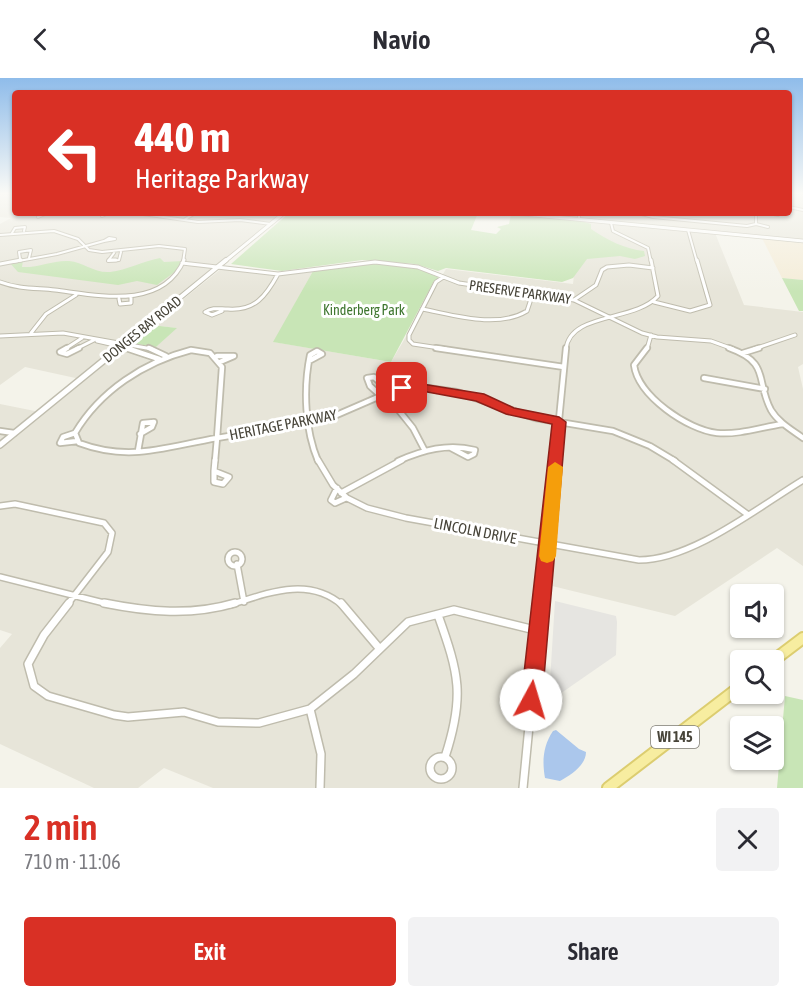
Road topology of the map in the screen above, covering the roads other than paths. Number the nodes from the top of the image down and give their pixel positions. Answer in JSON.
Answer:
{"nodes":[{"id":1,"x":268,"y":226,"type":"edge"},
{"id":2,"x":612,"y":226,"type":"edge"},
{"id":3,"x":645,"y":226,"type":"edge"},
{"id":4,"x":765,"y":226,"type":"edge"},
{"id":5,"x":768,"y":227,"type":"dead end"},
{"id":6,"x":688,"y":230,"type":"junction"},
{"id":7,"x":0,"y":235,"type":"edge"},
{"id":8,"x":104,"y":241,"type":"dead end"},
{"id":9,"x":803,"y":241,"type":"edge"},
{"id":10,"x":83,"y":247,"type":"junction"},
{"id":11,"x":121,"y":252,"type":"junction"},
{"id":12,"x":114,"y":253,"type":"junction"},
{"id":13,"x":29,"y":258,"type":"junction"},
{"id":14,"x":20,"y":259,"type":"junction"},
{"id":15,"x":0,"y":264,"type":"edge"},
{"id":16,"x":182,"y":265,"type":"junction"},
{"id":17,"x":219,"y":267,"type":"junction"},
{"id":18,"x":653,"y":268,"type":"junction"},
{"id":19,"x":278,"y":274,"type":"junction"},
{"id":20,"x":442,"y":278,"type":"junction"},
{"id":21,"x":0,"y":282,"type":"edge"},
{"id":22,"x":533,"y":293,"type":"junction"},
{"id":23,"x":76,"y":295,"type":"junction"},
{"id":24,"x":131,"y":296,"type":"junction"},
{"id":25,"x":119,"y":298,"type":"junction"},
{"id":26,"x":574,"y":300,"type":"junction"},
{"id":27,"x":654,"y":302,"type":"junction"},
{"id":28,"x":422,"y":309,"type":"junction"},
{"id":29,"x":222,"y":311,"type":"dead end"},
{"id":30,"x":612,"y":316,"type":"junction"},
{"id":31,"x":31,"y":333,"type":"junction"},
{"id":32,"x":651,"y":335,"type":"junction"},
{"id":33,"x":795,"y":335,"type":"dead end"},
{"id":34,"x":0,"y":336,"type":"edge"},
{"id":35,"x":82,"y":338,"type":"junction"},
{"id":36,"x":94,"y":340,"type":"junction"},
{"id":37,"x":125,"y":343,"type":"junction"},
{"id":38,"x":120,"y":347,"type":"junction"},
{"id":39,"x":742,"y":353,"type":"junction"},
{"id":40,"x":166,"y":356,"type":"junction"},
{"id":41,"x":217,"y":356,"type":"junction"},
{"id":42,"x":159,"y":359,"type":"junction"},
{"id":43,"x":220,"y":362,"type":"junction"},
{"id":44,"x":309,"y":362,"type":"dead end"},
{"id":45,"x":564,"y":367,"type":"junction"},
{"id":46,"x":704,"y":378,"type":"dead end"},
{"id":47,"x":765,"y":389,"type":"junction"},
{"id":48,"x":385,"y":393,"type":"junction"},
{"id":49,"x":559,"y":422,"type":"junction"},
{"id":50,"x":306,"y":423,"type":"junction"},
{"id":51,"x":783,"y":424,"type":"junction"},
{"id":52,"x":0,"y":431,"type":"edge"},
{"id":53,"x":75,"y":433,"type":"junction"},
{"id":54,"x":14,"y":434,"type":"junction"},
{"id":55,"x":140,"y":434,"type":"dead end"},
{"id":56,"x":215,"y":438,"type":"junction"},
{"id":57,"x":803,"y":438,"type":"edge"},
{"id":58,"x":78,"y":441,"type":"junction"},
{"id":59,"x":0,"y":445,"type":"edge"},
{"id":60,"x":451,"y":448,"type":"dead end"},
{"id":61,"x":138,"y":451,"type":"junction"},
{"id":62,"x":425,"y":451,"type":"junction"},
{"id":63,"x":214,"y":471,"type":"dead end"},
{"id":64,"x":803,"y":480,"type":"edge"},
{"id":65,"x":339,"y":490,"type":"junction"},
{"id":66,"x":346,"y":498,"type":"junction"},
{"id":67,"x":0,"y":506,"type":"edge"},
{"id":68,"x":747,"y":514,"type":"junction"},
{"id":69,"x":548,"y":545,"type":"junction"},
{"id":70,"x":237,"y":564,"type":"dead end"},
{"id":71,"x":0,"y":577,"type":"edge"},
{"id":72,"x":75,"y":595,"type":"junction"},
{"id":73,"x":244,"y":602,"type":"junction"},
{"id":74,"x":438,"y":615,"type":"junction"},
{"id":75,"x":539,"y":631,"type":"junction"},
{"id":76,"x":803,"y":638,"type":"edge"},
{"id":77,"x":379,"y":648,"type":"junction"},
{"id":78,"x":784,"y":652,"type":"edge"},
{"id":79,"x":730,"y":694,"type":"edge"},
{"id":80,"x":310,"y":709,"type":"junction"},
{"id":81,"x":445,"y":757,"type":"dead end"},
{"id":82,"x":320,"y":788,"type":"edge"},
{"id":83,"x":524,"y":788,"type":"edge"},
{"id":84,"x":608,"y":788,"type":"edge"}],
"edges":[{"from":1,"to":17,"type":"street","name":"DONGES BAY ROAD"},
{"from":2,"to":18,"type":"street"},
{"from":3,"to":6,"type":"street"},
{"from":4,"to":5,"type":"street"},
{"from":6,"to":9,"type":"street"},
{"from":6,"to":27,"type":"street"},
{"from":7,"to":10,"type":"street"},
{"from":8,"to":10,"type":"street"},
{"from":10,"to":12,"type":"street"},
{"from":10,"to":13,"type":"street"},
{"from":11,"to":12,"type":"street"},
{"from":11,"to":12,"type":"street"},
{"from":11,"to":16,"type":"street"},
{"from":13,"to":14,"type":"street"},
{"from":13,"to":14,"type":"street"},
{"from":14,"to":15,"type":"street"},
{"from":16,"to":17,"type":"street","name":"PRESERVE PARKWAY"},
{"from":16,"to":24,"type":"street"},
{"from":17,"to":19,"type":"street","name":"PRESERVE PARKWAY"},
{"from":17,"to":37,"type":"street","name":"DONGES BAY ROAD"},
{"from":18,"to":26,"type":"street"},
{"from":18,"to":27,"type":"street"},
{"from":19,"to":20,"type":"street","name":"PRESERVE PARKWAY"},
{"from":19,"to":29,"type":"street"},
{"from":20,"to":22,"type":"street","name":"PRESERVE PARKWAY"},
{"from":20,"to":28,"type":"street"},
{"from":21,"to":23,"type":"street"},
{"from":22,"to":26,"type":"street","name":"PRESERVE PARKWAY"},
{"from":22,"to":28,"type":"street"},
{"from":23,"to":25,"type":"street"},
{"from":23,"to":31,"type":"street"},
{"from":24,"to":25,"type":"street"},
{"from":24,"to":25,"type":"street"},
{"from":26,"to":30,"type":"street","name":"PRESERVE PARKWAY"},
{"from":27,"to":30,"type":"street"},
{"from":28,"to":45,"type":"street"},
{"from":30,"to":32,"type":"street","name":"PRESERVE PARKWAY"},
{"from":30,"to":45,"type":"street"},
{"from":31,"to":34,"type":"street"},
{"from":31,"to":35,"type":"street"},
{"from":32,"to":39,"type":"street","name":"PRESERVE PARKWAY"},
{"from":32,"to":51,"type":"street"},
{"from":33,"to":39,"type":"street"},
{"from":35,"to":36,"type":"street"},
{"from":35,"to":36,"type":"street"},
{"from":36,"to":37,"type":"street"},
{"from":36,"to":38,"type":"street"},
{"from":37,"to":38,"type":"street","name":"DONGES BAY ROAD"},
{"from":37,"to":40,"type":"street"},
{"from":38,"to":42,"type":"street"},
{"from":38,"to":54,"type":"street","name":"DONGES BAY ROAD"},
{"from":39,"to":47,"type":"street","name":"PRESERVE PARKWAY"},
{"from":40,"to":41,"type":"street"},
{"from":40,"to":42,"type":"street"},
{"from":41,"to":43,"type":"street"},
{"from":41,"to":43,"type":"street"},
{"from":42,"to":53,"type":"street"},
{"from":43,"to":56,"type":"street"},
{"from":44,"to":50,"type":"street","name":"LINCOLN DRIVE"},
{"from":45,"to":49,"type":"street"},
{"from":46,"to":47,"type":"street"},
{"from":47,"to":51,"type":"street","name":"PRESERVE PARKWAY"},
{"from":48,"to":48,"type":"street"},
{"from":48,"to":49,"type":"street","name":"HERITAGE PARKWAY"},
{"from":48,"to":50,"type":"street","name":"HERITAGE PARKWAY"},
{"from":48,"to":62,"type":"street"},
{"from":49,"to":68,"type":"street","name":"HERITAGE PARKWAY"},
{"from":49,"to":69,"type":"street"},
{"from":50,"to":56,"type":"street","name":"HERITAGE PARKWAY"},
{"from":50,"to":65,"type":"street","name":"LINCOLN DRIVE"},
{"from":51,"to":57,"type":"street","name":"PRESERVE PARKWAY"},
{"from":52,"to":54,"type":"street"},
{"from":53,"to":58,"type":"street"},
{"from":53,"to":58,"type":"street","name":"HERITAGE PARKWAY"},
{"from":54,"to":59,"type":"street","name":"DONGES BAY ROAD"},
{"from":55,"to":61,"type":"street"},
{"from":56,"to":61,"type":"street","name":"HERITAGE PARKWAY"},
{"from":56,"to":63,"type":"street"},
{"from":58,"to":61,"type":"street","name":"HERITAGE PARKWAY"},
{"from":60,"to":62,"type":"street"},
{"from":62,"to":65,"type":"street"},
{"from":64,"to":68,"type":"street","name":"LINCOLN DRIVE"},
{"from":65,"to":66,"type":"street","name":"LINCOLN DRIVE"},
{"from":65,"to":66,"type":"street"},
{"from":66,"to":69,"type":"street","name":"LINCOLN DRIVE"},
{"from":67,"to":72,"type":"street"},
{"from":68,"to":69,"type":"street","name":"LINCOLN DRIVE"},
{"from":69,"to":75,"type":"street"},
{"from":70,"to":73,"type":"street"},
{"from":71,"to":72,"type":"street"},
{"from":72,"to":73,"type":"street"},
{"from":72,"to":80,"type":"street"},
{"from":73,"to":77,"type":"street"},
{"from":74,"to":75,"type":"street"},
{"from":74,"to":77,"type":"street"},
{"from":74,"to":81,"type":"street"},
{"from":75,"to":83,"type":"street"},
{"from":76,"to":78,"type":"main road"},
{"from":77,"to":80,"type":"street"},
{"from":79,"to":84,"type":"main road","number":"WI 145"},
{"from":80,"to":82,"type":"street"}]}
